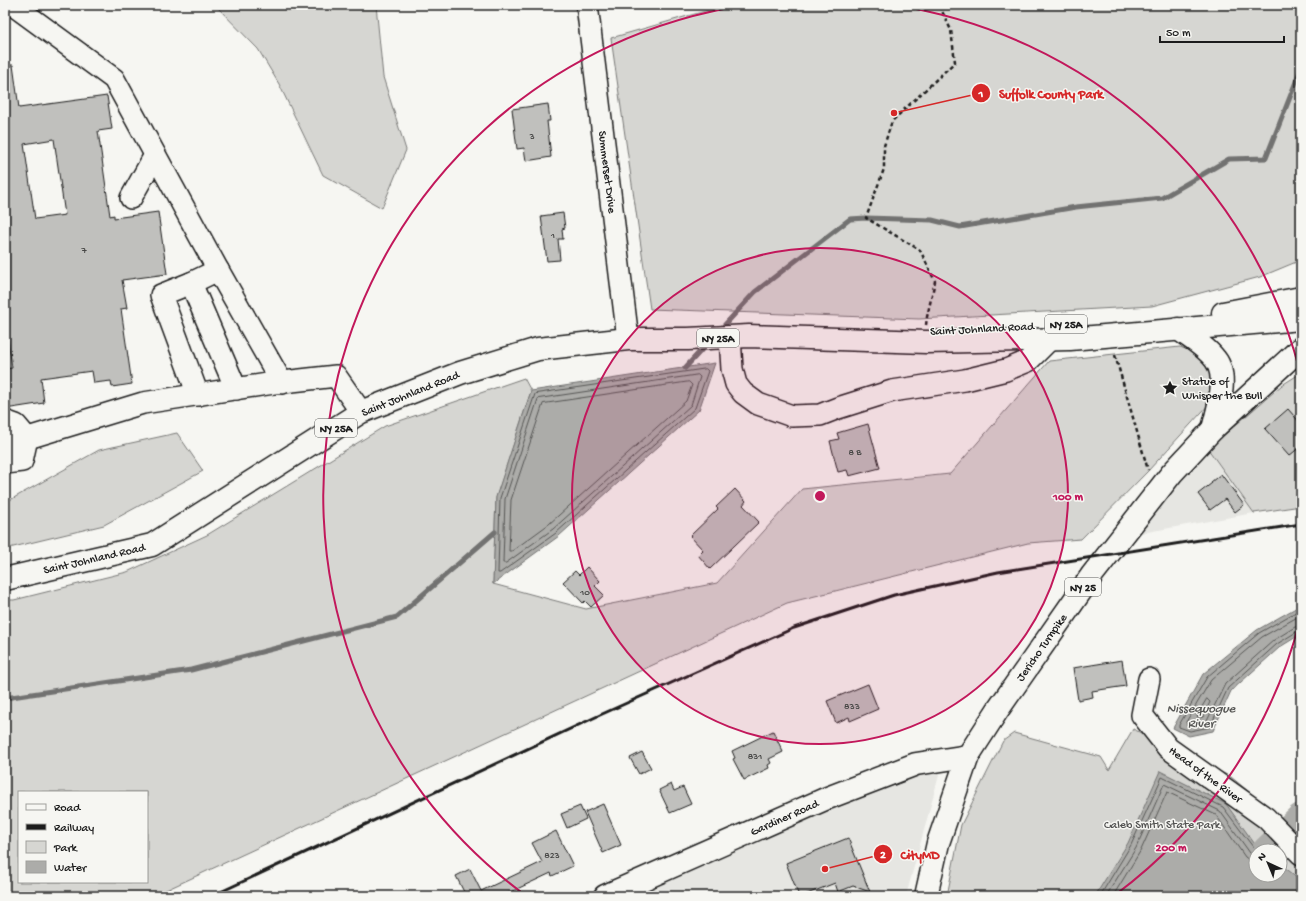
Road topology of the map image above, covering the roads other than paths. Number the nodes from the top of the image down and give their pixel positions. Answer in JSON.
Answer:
{"nodes":[{"id":1,"x":13,"y":5,"type":"edge"},
{"id":2,"x":587,"y":5,"type":"edge"},
{"id":3,"x":155,"y":155,"type":"junction"},
{"id":4,"x":131,"y":198,"type":"dead end"},
{"id":5,"x":218,"y":270,"type":"junction"},
{"id":6,"x":191,"y":283,"type":"junction"},
{"id":7,"x":1301,"y":298,"type":"edge"},
{"id":8,"x":1258,"y":307,"type":"junction"},
{"id":9,"x":1292,"y":320,"type":"edge"},
{"id":10,"x":1178,"y":330,"type":"junction"},
{"id":11,"x":739,"y":337,"type":"junction"},
{"id":12,"x":628,"y":339,"type":"junction"},
{"id":13,"x":829,"y":339,"type":"junction"},
{"id":14,"x":1050,"y":339,"type":"junction"},
{"id":15,"x":1301,"y":348,"type":"edge"},
{"id":16,"x":1284,"y":364,"type":"junction"},
{"id":17,"x":282,"y":383,"type":"junction"},
{"id":18,"x":236,"y":389,"type":"junction"},
{"id":19,"x":198,"y":395,"type":"junction"},
{"id":20,"x":361,"y":412,"type":"junction"},
{"id":21,"x":5,"y":421,"type":"edge"},
{"id":22,"x":1213,"y":429,"type":"junction"},
{"id":23,"x":27,"y":438,"type":"junction"},
{"id":24,"x":5,"y":445,"type":"edge"},
{"id":25,"x":5,"y":463,"type":"edge"},
{"id":26,"x":5,"y":579,"type":"edge"},
{"id":27,"x":1149,"y":679,"type":"dead end"},
{"id":28,"x":968,"y":756,"type":"junction"},
{"id":29,"x":1300,"y":854,"type":"edge"},
{"id":30,"x":605,"y":896,"type":"edge"},
{"id":31,"x":926,"y":896,"type":"edge"}],
"edges":[{"from":1,"to":3,"type":"street"},
{"from":2,"to":12,"type":"street","name":"Summerset Drive"},
{"from":3,"to":4,"type":"street"},
{"from":3,"to":5,"type":"street"},
{"from":5,"to":6,"type":"street"},
{"from":5,"to":17,"type":"street"},
{"from":6,"to":18,"type":"street"},
{"from":6,"to":19,"type":"street"},
{"from":7,"to":8,"type":"main road","name":"Saint Johnland Road","number":"NY 25A"},
{"from":8,"to":9,"type":"main road"},
{"from":8,"to":13,"type":"main road","name":"Saint Johnland Road","number":"NY 25A"},
{"from":9,"to":10,"type":"main road","name":"Saint Johnland Road","number":"NY 25A"},
{"from":9,"to":16,"type":"main road"},
{"from":10,"to":14,"type":"main road","name":"Saint Johnland Road","number":"NY 25A"},
{"from":10,"to":22,"type":"main road"},
{"from":11,"to":12,"type":"main road","name":"Saint Johnland Road","number":"NY 25A"},
{"from":11,"to":13,"type":"main road","name":"Saint Johnland Road","number":"NY 25A"},
{"from":11,"to":14,"type":"street"},
{"from":12,"to":20,"type":"main road","name":"Saint Johnland Road","number":"NY 25A"},
{"from":13,"to":14,"type":"main road","name":"Saint Johnland Road","number":"NY 25A"},
{"from":15,"to":16,"type":"main road","name":"Jericho Turnpike","number":"NY 25"},
{"from":16,"to":22,"type":"main road","name":"Jericho Turnpike","number":"NY 25"},
{"from":17,"to":18,"type":"street"},
{"from":17,"to":20,"type":"street"},
{"from":18,"to":19,"type":"street"},
{"from":19,"to":23,"type":"street"},
{"from":20,"to":26,"type":"main road","name":"Saint Johnland Road","number":"NY 25A"},
{"from":21,"to":23,"type":"street"},
{"from":22,"to":28,"type":"main road","name":"Jericho Turnpike","number":"NY 25"},
{"from":23,"to":24,"type":"street"},
{"from":23,"to":25,"type":"street"},
{"from":27,"to":29,"type":"street","name":"Head of the River"},
{"from":28,"to":30,"type":"main road","name":"Gardiner Road"},
{"from":28,"to":31,"type":"main road","name":"Jericho Turnpike","number":"NY 25"}]}
